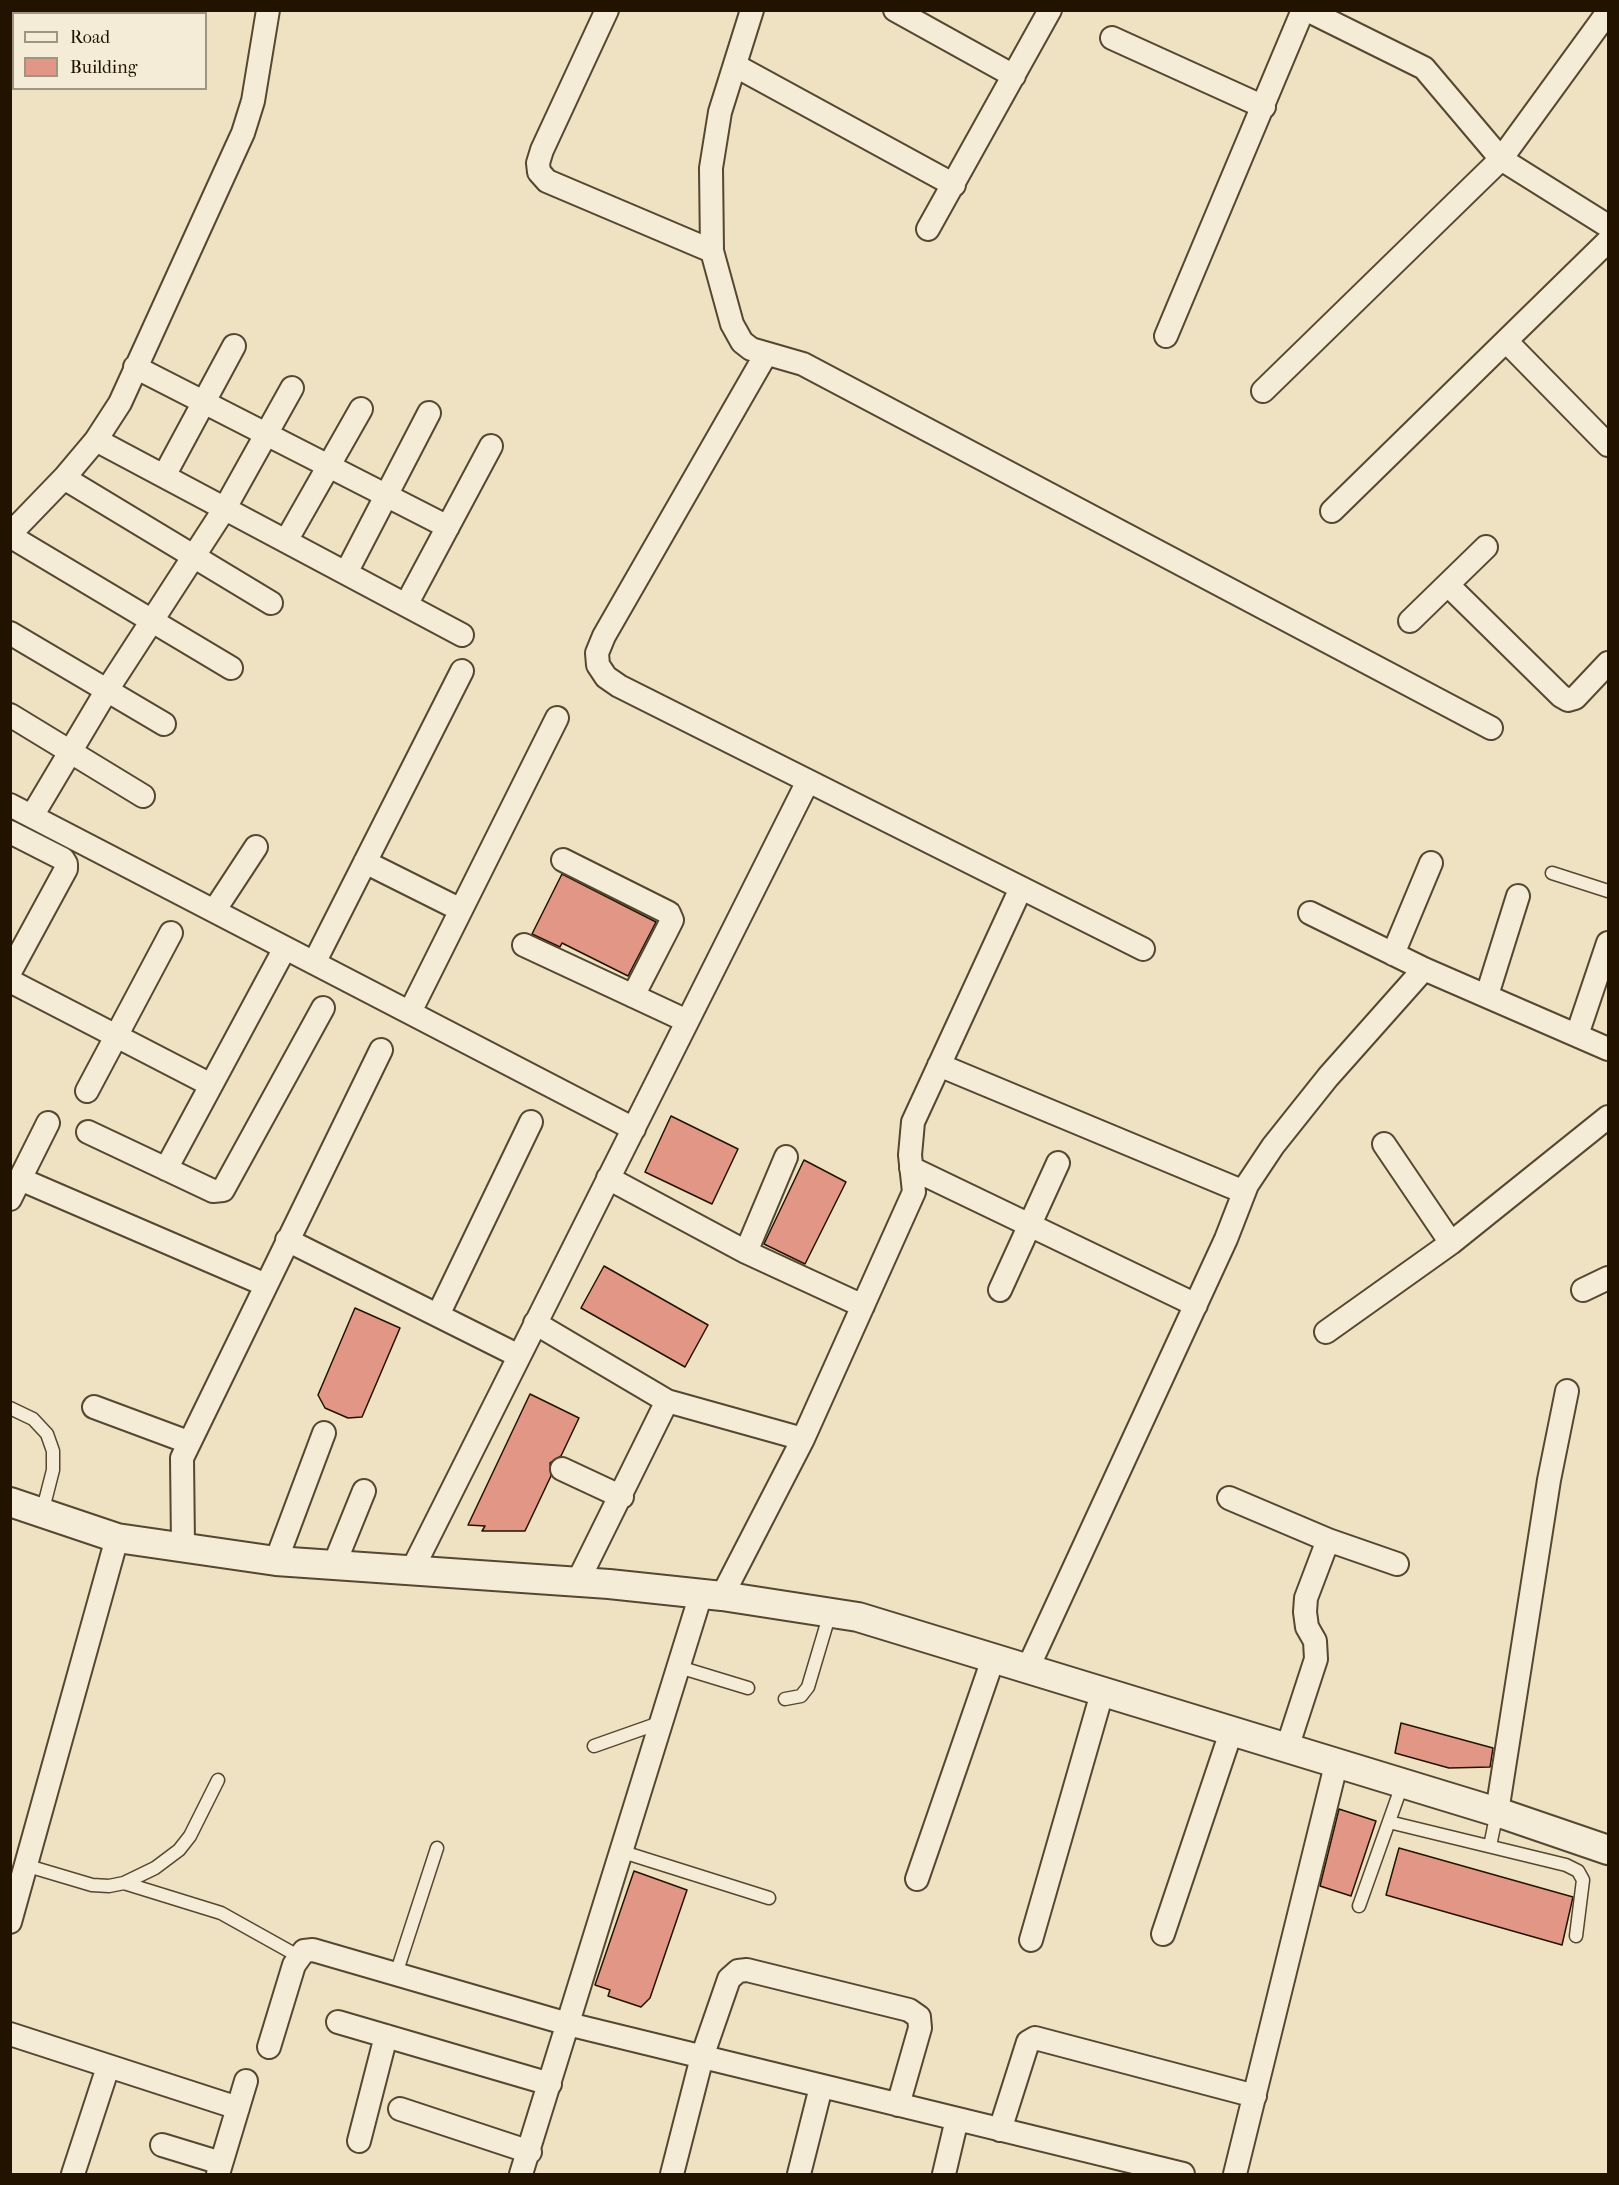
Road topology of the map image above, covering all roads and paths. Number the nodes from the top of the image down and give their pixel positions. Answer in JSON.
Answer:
{"nodes":[{"id":1,"x":268,"y":10,"type":"edge"},
{"id":2,"x":607,"y":10,"type":"edge"},
{"id":3,"x":752,"y":10,"type":"edge"},
{"id":4,"x":895,"y":10,"type":"edge"},
{"id":5,"x":1050,"y":10,"type":"edge"},
{"id":6,"x":1305,"y":10,"type":"edge"},
{"id":7,"x":1608,"y":12,"type":"edge"},
{"id":8,"x":1112,"y":39,"type":"dead end"},
{"id":9,"x":736,"y":66,"type":"junction"},
{"id":10,"x":1014,"y":76,"type":"junction"},
{"id":11,"x":1264,"y":107,"type":"junction"},
{"id":12,"x":1502,"y":159,"type":"junction"},
{"id":13,"x":954,"y":184,"type":"junction"},
{"id":14,"x":1608,"y":226,"type":"edge"},
{"id":15,"x":928,"y":230,"type":"dead end"},
{"id":16,"x":1608,"y":241,"type":"edge"},
{"id":17,"x":712,"y":251,"type":"junction"},
{"id":18,"x":1166,"y":336,"type":"dead end"},
{"id":19,"x":1506,"y":341,"type":"junction"},
{"id":20,"x":234,"y":346,"type":"dead end"},
{"id":21,"x":765,"y":354,"type":"junction"},
{"id":22,"x":135,"y":368,"type":"junction"},
{"id":23,"x":292,"y":388,"type":"dead end"},
{"id":24,"x":1263,"y":391,"type":"dead end"},
{"id":25,"x":204,"y":402,"type":"junction"},
{"id":26,"x":361,"y":409,"type":"dead end"},
{"id":27,"x":429,"y":413,"type":"dead end"},
{"id":28,"x":267,"y":435,"type":"junction"},
{"id":29,"x":96,"y":440,"type":"junction"},
{"id":30,"x":1608,"y":445,"type":"edge"},
{"id":31,"x":491,"y":446,"type":"dead end"},
{"id":32,"x":329,"y":466,"type":"junction"},
{"id":33,"x":164,"y":476,"type":"junction"},
{"id":34,"x":64,"y":478,"type":"junction"},
{"id":35,"x":387,"y":496,"type":"junction"},
{"id":36,"x":225,"y":508,"type":"junction"},
{"id":37,"x":1332,"y":511,"type":"dead end"},
{"id":38,"x":448,"y":527,"type":"junction"},
{"id":39,"x":10,"y":535,"type":"edge"},
{"id":40,"x":286,"y":541,"type":"junction"},
{"id":41,"x":1486,"y":547,"type":"dead end"},
{"id":42,"x":193,"y":558,"type":"junction"},
{"id":43,"x":346,"y":573,"type":"junction"},
{"id":44,"x":1448,"y":585,"type":"junction"},
{"id":45,"x":271,"y":603,"type":"dead end"},
{"id":46,"x":406,"y":605,"type":"junction"},
{"id":47,"x":1410,"y":621,"type":"dead end"},
{"id":48,"x":151,"y":622,"type":"junction"},
{"id":49,"x":10,"y":633,"type":"edge"},
{"id":50,"x":462,"y":635,"type":"dead end"},
{"id":51,"x":1608,"y":663,"type":"edge"},
{"id":52,"x":231,"y":668,"type":"dead end"},
{"id":53,"x":462,"y":671,"type":"dead end"},
{"id":54,"x":107,"y":690,"type":"junction"},
{"id":55,"x":10,"y":715,"type":"edge"},
{"id":56,"x":557,"y":718,"type":"dead end"},
{"id":57,"x":164,"y":724,"type":"dead end"},
{"id":58,"x":1491,"y":728,"type":"dead end"},
{"id":59,"x":70,"y":753,"type":"junction"},
{"id":60,"x":808,"y":781,"type":"junction"},
{"id":61,"x":143,"y":796,"type":"dead end"},
{"id":62,"x":10,"y":805,"type":"edge"},
{"id":63,"x":32,"y":816,"type":"junction"},
{"id":64,"x":10,"y":832,"type":"edge"},
{"id":65,"x":256,"y":847,"type":"dead end"},
{"id":66,"x":563,"y":860,"type":"dead end"},
{"id":67,"x":366,"y":862,"type":"junction"},
{"id":68,"x":1431,"y":863,"type":"dead end"},
{"id":69,"x":1552,"y":873,"type":"dead end"},
{"id":70,"x":1021,"y":888,"type":"junction"},
{"id":71,"x":1608,"y":891,"type":"edge"},
{"id":72,"x":1518,"y":896,"type":"dead end"},
{"id":73,"x":461,"y":910,"type":"junction"},
{"id":74,"x":214,"y":911,"type":"junction"},
{"id":75,"x":1310,"y":913,"type":"dead end"},
{"id":76,"x":171,"y":933,"type":"dead end"},
{"id":77,"x":1608,"y":943,"type":"edge"},
{"id":78,"x":524,"y":945,"type":"dead end"},
{"id":79,"x":285,"y":948,"type":"junction"},
{"id":80,"x":1143,"y":949,"type":"dead end"},
{"id":81,"x":1393,"y":954,"type":"junction"},
{"id":82,"x":314,"y":963,"type":"junction"},
{"id":83,"x":1424,"y":969,"type":"junction"},
{"id":84,"x":10,"y":972,"type":"edge"},
{"id":85,"x":10,"y":981,"type":"edge"},
{"id":86,"x":1486,"y":995,"type":"junction"},
{"id":87,"x":633,"y":996,"type":"junction"},
{"id":88,"x":323,"y":1008,"type":"dead end"},
{"id":89,"x":410,"y":1012,"type":"junction"},
{"id":90,"x":687,"y":1021,"type":"junction"},
{"id":91,"x":1577,"y":1035,"type":"junction"},
{"id":92,"x":118,"y":1037,"type":"junction"},
{"id":93,"x":1608,"y":1049,"type":"edge"},
{"id":94,"x":381,"y":1050,"type":"dead end"},
{"id":95,"x":939,"y":1065,"type":"junction"},
{"id":96,"x":211,"y":1085,"type":"junction"},
{"id":97,"x":87,"y":1091,"type":"dead end"},
{"id":98,"x":1608,"y":1117,"type":"edge"},
{"id":99,"x":531,"y":1122,"type":"dead end"},
{"id":100,"x":48,"y":1123,"type":"dead end"},
{"id":101,"x":634,"y":1129,"type":"junction"},
{"id":102,"x":88,"y":1132,"type":"dead end"},
{"id":103,"x":1384,"y":1144,"type":"dead end"},
{"id":104,"x":786,"y":1157,"type":"dead end"},
{"id":105,"x":1058,"y":1163,"type":"dead end"},
{"id":106,"x":911,"y":1168,"type":"junction"},
{"id":107,"x":166,"y":1169,"type":"junction"},
{"id":108,"x":608,"y":1178,"type":"junction"},
{"id":109,"x":15,"y":1189,"type":"edge"},
{"id":110,"x":1244,"y":1192,"type":"junction"},
{"id":111,"x":1029,"y":1225,"type":"junction"},
{"id":112,"x":287,"y":1240,"type":"junction"},
{"id":113,"x":1451,"y":1243,"type":"junction"},
{"id":114,"x":746,"y":1252,"type":"junction"},
{"id":115,"x":1608,"y":1278,"type":"edge"},
{"id":116,"x":266,"y":1285,"type":"junction"},
{"id":117,"x":1000,"y":1290,"type":"dead end"},
{"id":118,"x":1582,"y":1290,"type":"dead end"},
{"id":119,"x":1196,"y":1305,"type":"junction"},
{"id":120,"x":863,"y":1306,"type":"junction"},
{"id":121,"x":438,"y":1315,"type":"junction"},
{"id":122,"x":535,"y":1323,"type":"junction"},
{"id":123,"x":1326,"y":1332,"type":"dead end"},
{"id":124,"x":519,"y":1356,"type":"junction"},
{"id":125,"x":1567,"y":1391,"type":"dead end"},
{"id":126,"x":668,"y":1401,"type":"junction"},
{"id":127,"x":94,"y":1407,"type":"dead end"},
{"id":128,"x":10,"y":1408,"type":"edge"},
{"id":129,"x":324,"y":1433,"type":"dead end"},
{"id":130,"x":803,"y":1439,"type":"junction"},
{"id":131,"x":189,"y":1442,"type":"junction"},
{"id":132,"x":562,"y":1468,"type":"dead end"},
{"id":133,"x":364,"y":1491,"type":"dead end"},
{"id":134,"x":622,"y":1497,"type":"junction"},
{"id":135,"x":1229,"y":1498,"type":"dead end"},
{"id":136,"x":10,"y":1502,"type":"edge"},
{"id":137,"x":42,"y":1513,"type":"junction"},
{"id":138,"x":117,"y":1538,"type":"junction"},
{"id":139,"x":1328,"y":1540,"type":"junction"},
{"id":140,"x":183,"y":1545,"type":"junction"},
{"id":141,"x":276,"y":1561,"type":"junction"},
{"id":142,"x":1397,"y":1564,"type":"dead end"},
{"id":143,"x":334,"y":1565,"type":"junction"},
{"id":144,"x":412,"y":1570,"type":"junction"},
{"id":145,"x":578,"y":1581,"type":"junction"},
{"id":146,"x":711,"y":1595,"type":"junction"},
{"id":147,"x":830,"y":1613,"type":"junction"},
{"id":148,"x":993,"y":1659,"type":"junction"},
{"id":149,"x":679,"y":1667,"type":"junction"},
{"id":150,"x":1027,"y":1670,"type":"junction"},
{"id":151,"x":748,"y":1688,"type":"dead end"},
{"id":152,"x":1102,"y":1693,"type":"junction"},
{"id":153,"x":785,"y":1699,"type":"dead end"},
{"id":154,"x":662,"y":1722,"type":"junction"},
{"id":155,"x":1231,"y":1732,"type":"junction"},
{"id":156,"x":594,"y":1746,"type":"dead end"},
{"id":157,"x":1287,"y":1749,"type":"junction"},
{"id":158,"x":1336,"y":1765,"type":"junction"},
{"id":159,"x":218,"y":1780,"type":"dead end"},
{"id":160,"x":1402,"y":1785,"type":"junction"},
{"id":161,"x":1497,"y":1812,"type":"junction"},
{"id":162,"x":1389,"y":1822,"type":"junction"},
{"id":163,"x":1490,"y":1846,"type":"junction"},
{"id":164,"x":437,"y":1848,"type":"dead end"},
{"id":165,"x":1608,"y":1850,"type":"edge"},
{"id":166,"x":623,"y":1852,"type":"junction"},
{"id":167,"x":28,"y":1866,"type":"junction"},
{"id":168,"x":917,"y":1879,"type":"dead end"},
{"id":169,"x":124,"y":1883,"type":"junction"},
{"id":170,"x":769,"y":1899,"type":"dead end"},
{"id":171,"x":1359,"y":1906,"type":"dead end"},
{"id":172,"x":10,"y":1922,"type":"edge"},
{"id":173,"x":1163,"y":1934,"type":"dead end"},
{"id":174,"x":1576,"y":1936,"type":"dead end"},
{"id":175,"x":1031,"y":1940,"type":"dead end"},
{"id":176,"x":298,"y":1956,"type":"junction"},
{"id":177,"x":396,"y":1974,"type":"junction"},
{"id":178,"x":338,"y":2022,"type":"dead end"},
{"id":179,"x":568,"y":2024,"type":"junction"},
{"id":180,"x":10,"y":2034,"type":"edge"},
{"id":181,"x":386,"y":2036,"type":"junction"},
{"id":182,"x":269,"y":2047,"type":"dead end"},
{"id":183,"x":702,"y":2057,"type":"junction"},
{"id":184,"x":108,"y":2067,"type":"junction"},
{"id":185,"x":246,"y":2081,"type":"dead end"},
{"id":186,"x":550,"y":2084,"type":"junction"},
{"id":187,"x":821,"y":2087,"type":"junction"},
{"id":188,"x":1255,"y":2096,"type":"junction"},
{"id":189,"x":898,"y":2105,"type":"junction"},
{"id":190,"x":238,"y":2108,"type":"junction"},
{"id":191,"x":400,"y":2109,"type":"dead end"},
{"id":192,"x":957,"y":2119,"type":"junction"},
{"id":193,"x":1000,"y":2130,"type":"junction"},
{"id":194,"x":359,"y":2141,"type":"dead end"},
{"id":195,"x":162,"y":2145,"type":"dead end"},
{"id":196,"x":530,"y":2152,"type":"junction"},
{"id":197,"x":220,"y":2169,"type":"edge"},
{"id":198,"x":1183,"y":2174,"type":"edge"},
{"id":199,"x":73,"y":2175,"type":"edge"},
{"id":200,"x":521,"y":2175,"type":"edge"},
{"id":201,"x":672,"y":2175,"type":"edge"},
{"id":202,"x":799,"y":2175,"type":"edge"},
{"id":203,"x":944,"y":2175,"type":"edge"},
{"id":204,"x":1235,"y":2175,"type":"edge"}],
"edges":[{"from":1,"to":22,"type":"street"},
{"from":2,"to":17,"type":"street"},
{"from":3,"to":9,"type":"street"},
{"from":4,"to":10,"type":"street"},
{"from":5,"to":10,"type":"street"},
{"from":6,"to":11,"type":"street"},
{"from":6,"to":12,"type":"street"},
{"from":7,"to":12,"type":"street"},
{"from":8,"to":11,"type":"street"},
{"from":9,"to":13,"type":"street"},
{"from":9,"to":17,"type":"street"},
{"from":10,"to":13,"type":"street"},
{"from":11,"to":18,"type":"street"},
{"from":12,"to":14,"type":"street"},
{"from":12,"to":24,"type":"street"},
{"from":13,"to":15,"type":"street"},
{"from":16,"to":19,"type":"street"},
{"from":17,"to":21,"type":"street"},
{"from":19,"to":30,"type":"street"},
{"from":19,"to":37,"type":"street"},
{"from":20,"to":25,"type":"street"},
{"from":21,"to":58,"type":"street"},
{"from":21,"to":60,"type":"street"},
{"from":22,"to":25,"type":"street"},
{"from":22,"to":29,"type":"street"},
{"from":23,"to":28,"type":"street"},
{"from":25,"to":28,"type":"street"},
{"from":25,"to":33,"type":"street"},
{"from":26,"to":32,"type":"street"},
{"from":27,"to":35,"type":"street"},
{"from":28,"to":32,"type":"street"},
{"from":28,"to":36,"type":"street"},
{"from":29,"to":33,"type":"street"},
{"from":29,"to":34,"type":"street"},
{"from":31,"to":38,"type":"street"},
{"from":32,"to":35,"type":"street"},
{"from":32,"to":40,"type":"street"},
{"from":33,"to":36,"type":"street"},
{"from":34,"to":39,"type":"street"},
{"from":34,"to":42,"type":"street"},
{"from":35,"to":38,"type":"street"},
{"from":35,"to":43,"type":"street"},
{"from":36,"to":40,"type":"street"},
{"from":36,"to":42,"type":"street"},
{"from":38,"to":46,"type":"street"},
{"from":39,"to":48,"type":"street"},
{"from":40,"to":43,"type":"street"},
{"from":41,"to":44,"type":"street"},
{"from":42,"to":45,"type":"street"},
{"from":42,"to":48,"type":"street"},
{"from":43,"to":46,"type":"street"},
{"from":44,"to":47,"type":"street"},
{"from":44,"to":51,"type":"street"},
{"from":46,"to":50,"type":"street"},
{"from":48,"to":52,"type":"street"},
{"from":48,"to":54,"type":"street"},
{"from":49,"to":54,"type":"street"},
{"from":53,"to":67,"type":"street"},
{"from":54,"to":57,"type":"street"},
{"from":54,"to":59,"type":"street"},
{"from":55,"to":59,"type":"street"},
{"from":56,"to":73,"type":"street"},
{"from":59,"to":61,"type":"street"},
{"from":59,"to":63,"type":"street"},
{"from":60,"to":70,"type":"street"},
{"from":60,"to":90,"type":"street"},
{"from":62,"to":63,"type":"street"},
{"from":63,"to":74,"type":"street"},
{"from":64,"to":84,"type":"street"},
{"from":65,"to":74,"type":"street"},
{"from":66,"to":87,"type":"street"},
{"from":67,"to":73,"type":"street"},
{"from":67,"to":82,"type":"street"},
{"from":68,"to":81,"type":"street"},
{"from":69,"to":71,"type":"lane"},
{"from":70,"to":80,"type":"street"},
{"from":70,"to":95,"type":"street"},
{"from":72,"to":86,"type":"street"},
{"from":73,"to":89,"type":"street"},
{"from":74,"to":79,"type":"street"},
{"from":75,"to":81,"type":"street"},
{"from":76,"to":92,"type":"street"},
{"from":77,"to":91,"type":"street"},
{"from":78,"to":87,"type":"street"},
{"from":79,"to":82,"type":"street"},
{"from":79,"to":96,"type":"street"},
{"from":81,"to":83,"type":"street"},
{"from":82,"to":89,"type":"street"},
{"from":83,"to":86,"type":"street"},
{"from":83,"to":110,"type":"street"},
{"from":85,"to":92,"type":"street"},
{"from":86,"to":91,"type":"street"},
{"from":87,"to":90,"type":"street"},
{"from":88,"to":107,"type":"street"},
{"from":89,"to":101,"type":"street"},
{"from":90,"to":101,"type":"street"},
{"from":91,"to":93,"type":"street"},
{"from":92,"to":96,"type":"street"},
{"from":92,"to":97,"type":"street"},
{"from":94,"to":112,"type":"street"},
{"from":95,"to":106,"type":"street"},
{"from":95,"to":110,"type":"street"},
{"from":96,"to":107,"type":"street"},
{"from":98,"to":113,"type":"street"},
{"from":99,"to":121,"type":"street"},
{"from":100,"to":109,"type":"street"},
{"from":101,"to":108,"type":"street"},
{"from":102,"to":107,"type":"street"},
{"from":103,"to":113,"type":"street"},
{"from":104,"to":114,"type":"street"},
{"from":105,"to":111,"type":"street"},
{"from":106,"to":111,"type":"street"},
{"from":106,"to":120,"type":"street"},
{"from":108,"to":114,"type":"street"},
{"from":108,"to":122,"type":"street"},
{"from":109,"to":116,"type":"street"},
{"from":110,"to":119,"type":"street"},
{"from":111,"to":117,"type":"street"},
{"from":111,"to":119,"type":"street"},
{"from":112,"to":116,"type":"street"},
{"from":112,"to":121,"type":"street"},
{"from":113,"to":123,"type":"street"},
{"from":114,"to":120,"type":"street"},
{"from":115,"to":118,"type":"street"},
{"from":116,"to":131,"type":"street"},
{"from":119,"to":150,"type":"street"},
{"from":120,"to":130,"type":"street"},
{"from":121,"to":124,"type":"street"},
{"from":122,"to":124,"type":"street"},
{"from":122,"to":126,"type":"street"},
{"from":124,"to":144,"type":"street"},
{"from":125,"to":161,"type":"street"},
{"from":126,"to":130,"type":"street"},
{"from":126,"to":134,"type":"street"},
{"from":127,"to":131,"type":"street"},
{"from":128,"to":137,"type":"lane"},
{"from":129,"to":141,"type":"street"},
{"from":130,"to":146,"type":"street"},
{"from":131,"to":140,"type":"street"},
{"from":132,"to":134,"type":"street"},
{"from":133,"to":143,"type":"street"},
{"from":134,"to":145,"type":"street"},
{"from":135,"to":139,"type":"street"},
{"from":136,"to":137,"type":"street"},
{"from":137,"to":138,"type":"street"},
{"from":138,"to":140,"type":"street"},
{"from":138,"to":167,"type":"street"},
{"from":139,"to":142,"type":"street"},
{"from":139,"to":157,"type":"street"},
{"from":140,"to":141,"type":"street"},
{"from":141,"to":143,"type":"street"},
{"from":143,"to":144,"type":"street"},
{"from":144,"to":145,"type":"street"},
{"from":145,"to":146,"type":"street"},
{"from":146,"to":147,"type":"street"},
{"from":146,"to":149,"type":"street"},
{"from":147,"to":148,"type":"street"},
{"from":147,"to":153,"type":"lane"},
{"from":148,"to":150,"type":"street"},
{"from":148,"to":168,"type":"street"},
{"from":149,"to":151,"type":"lane"},
{"from":149,"to":154,"type":"street"},
{"from":150,"to":152,"type":"street"},
{"from":152,"to":155,"type":"street"},
{"from":152,"to":175,"type":"street"},
{"from":154,"to":156,"type":"lane"},
{"from":154,"to":166,"type":"street"},
{"from":155,"to":157,"type":"street"},
{"from":155,"to":173,"type":"street"},
{"from":157,"to":158,"type":"street"},
{"from":158,"to":160,"type":"street"},
{"from":158,"to":188,"type":"street"},
{"from":159,"to":169,"type":"lane"},
{"from":160,"to":161,"type":"street"},
{"from":160,"to":162,"type":"lane"},
{"from":161,"to":163,"type":"lane"},
{"from":161,"to":165,"type":"street"},
{"from":162,"to":163,"type":"lane"},
{"from":162,"to":171,"type":"lane"},
{"from":163,"to":174,"type":"lane"},
{"from":164,"to":177,"type":"lane"},
{"from":166,"to":170,"type":"lane"},
{"from":166,"to":179,"type":"street"},
{"from":167,"to":169,"type":"lane"},
{"from":167,"to":172,"type":"street"},
{"from":169,"to":176,"type":"lane"},
{"from":176,"to":177,"type":"street"},
{"from":176,"to":182,"type":"street"},
{"from":177,"to":179,"type":"street"},
{"from":178,"to":181,"type":"street"},
{"from":179,"to":183,"type":"street"},
{"from":179,"to":186,"type":"street"},
{"from":180,"to":184,"type":"street"},
{"from":181,"to":186,"type":"street"},
{"from":181,"to":194,"type":"street"},
{"from":183,"to":187,"type":"street"},
{"from":183,"to":189,"type":"street"},
{"from":183,"to":201,"type":"street"},
{"from":184,"to":190,"type":"street"},
{"from":184,"to":199,"type":"street"},
{"from":185,"to":190,"type":"street"},
{"from":186,"to":196,"type":"street"},
{"from":187,"to":189,"type":"street"},
{"from":187,"to":202,"type":"street"},
{"from":188,"to":193,"type":"street"},
{"from":188,"to":204,"type":"street"},
{"from":189,"to":192,"type":"street"},
{"from":190,"to":197,"type":"street"},
{"from":191,"to":196,"type":"street"},
{"from":192,"to":193,"type":"street"},
{"from":192,"to":203,"type":"street"},
{"from":193,"to":198,"type":"street"},
{"from":195,"to":197,"type":"street"},
{"from":196,"to":200,"type":"street"}]}
